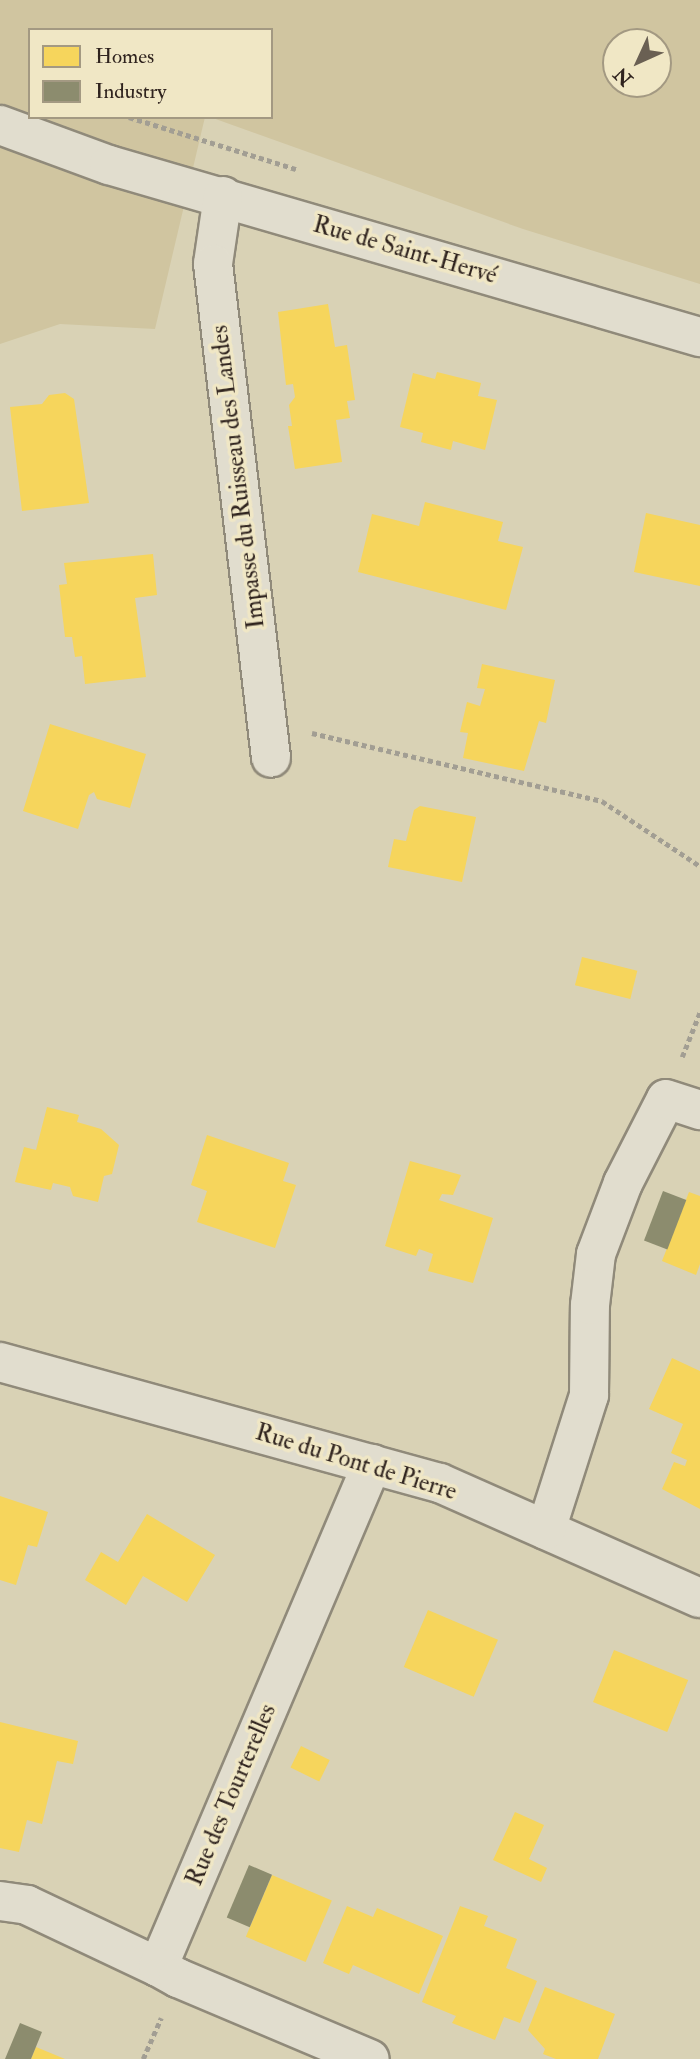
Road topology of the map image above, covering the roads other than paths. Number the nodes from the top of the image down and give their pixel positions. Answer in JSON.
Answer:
{"nodes":[{"id":1,"x":0,"y":125,"type":"edge"},
{"id":2,"x":223,"y":197,"type":"junction"},
{"id":3,"x":700,"y":337,"type":"edge"},
{"id":4,"x":269,"y":740,"type":"road end"},
{"id":5,"x":700,"y":1110,"type":"edge"},
{"id":6,"x":0,"y":1362,"type":"edge"},
{"id":7,"x":372,"y":1464,"type":"junction"},
{"id":8,"x":546,"y":1530,"type":"junction"},
{"id":9,"x":700,"y":1598,"type":"edge"},
{"id":10,"x":0,"y":1901,"type":"edge"},
{"id":11,"x":158,"y":1967,"type":"junction"},
{"id":12,"x":370,"y":2059,"type":"edge"}],
"edges":[{"from":1,"to":2,"type":"street","name":"Rue de Saint-Hervé"},
{"from":2,"to":3,"type":"street","name":"Rue de Saint-Hervé"},
{"from":2,"to":4,"type":"street","name":"Impasse du Ruisseau des Landes"},
{"from":5,"to":8,"type":"street"},
{"from":6,"to":7,"type":"street","name":"Rue du Pont de Pierre"},
{"from":7,"to":8,"type":"street","name":"Rue du Pont de Pierre"},
{"from":7,"to":11,"type":"street","name":"Rue des Tourterelles"},
{"from":8,"to":9,"type":"street","name":"Rue du Pont de Pierre"},
{"from":10,"to":11,"type":"street"},
{"from":11,"to":12,"type":"street"}]}
